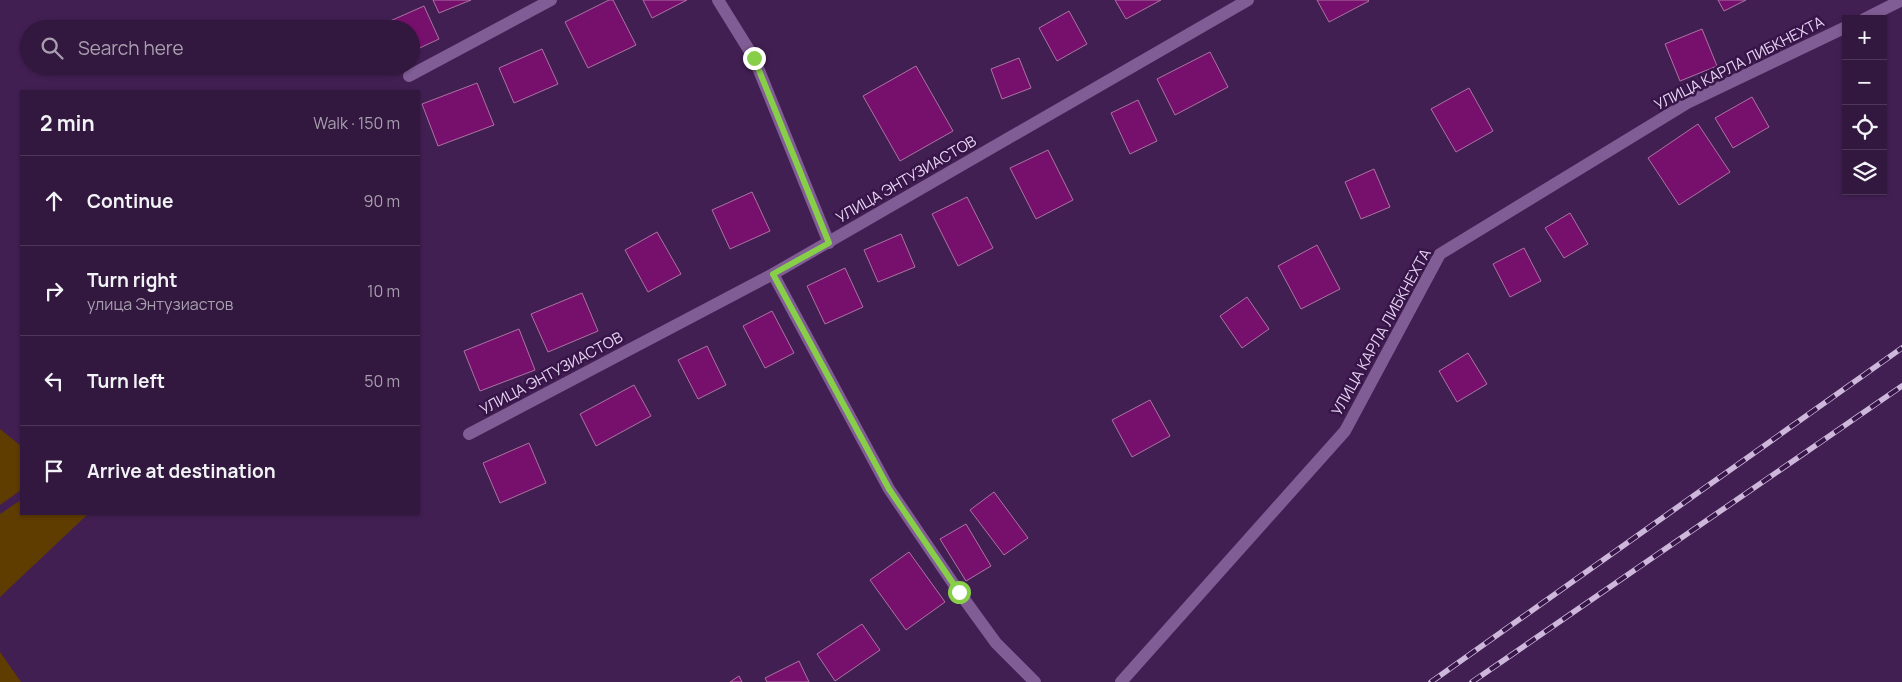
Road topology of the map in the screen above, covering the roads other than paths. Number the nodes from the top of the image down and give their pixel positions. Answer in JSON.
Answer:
{"nodes":[{"id":1,"x":551,"y":0,"type":"edge"},
{"id":2,"x":718,"y":0,"type":"edge"},
{"id":3,"x":1248,"y":0,"type":"edge"},
{"id":4,"x":1902,"y":0,"type":"edge"},
{"id":5,"x":1872,"y":15,"type":"edge"},
{"id":6,"x":1842,"y":29,"type":"edge"},
{"id":7,"x":420,"y":70,"type":"edge"},
{"id":8,"x":829,"y":243,"type":"junction"},
{"id":9,"x":773,"y":274,"type":"junction"},
{"id":10,"x":469,"y":434,"type":"dead end"},
{"id":11,"x":1035,"y":682,"type":"edge"},
{"id":12,"x":1121,"y":682,"type":"edge"}],
"edges":[{"from":1,"to":7,"type":"street"},
{"from":2,"to":8,"type":"street"},
{"from":3,"to":8,"type":"street","name":"УЛИЦА ЭНТУЗИАСТОВ"},
{"from":4,"to":5,"type":"street"},
{"from":6,"to":12,"type":"street","name":"УЛИЦА КАРЛА ЛИБКНЕХТА"},
{"from":8,"to":9,"type":"street","name":"УЛИЦА ЭНТУЗИАСТОВ"},
{"from":9,"to":10,"type":"street","name":"УЛИЦА ЭНТУЗИАСТОВ"},
{"from":9,"to":11,"type":"street"}]}
